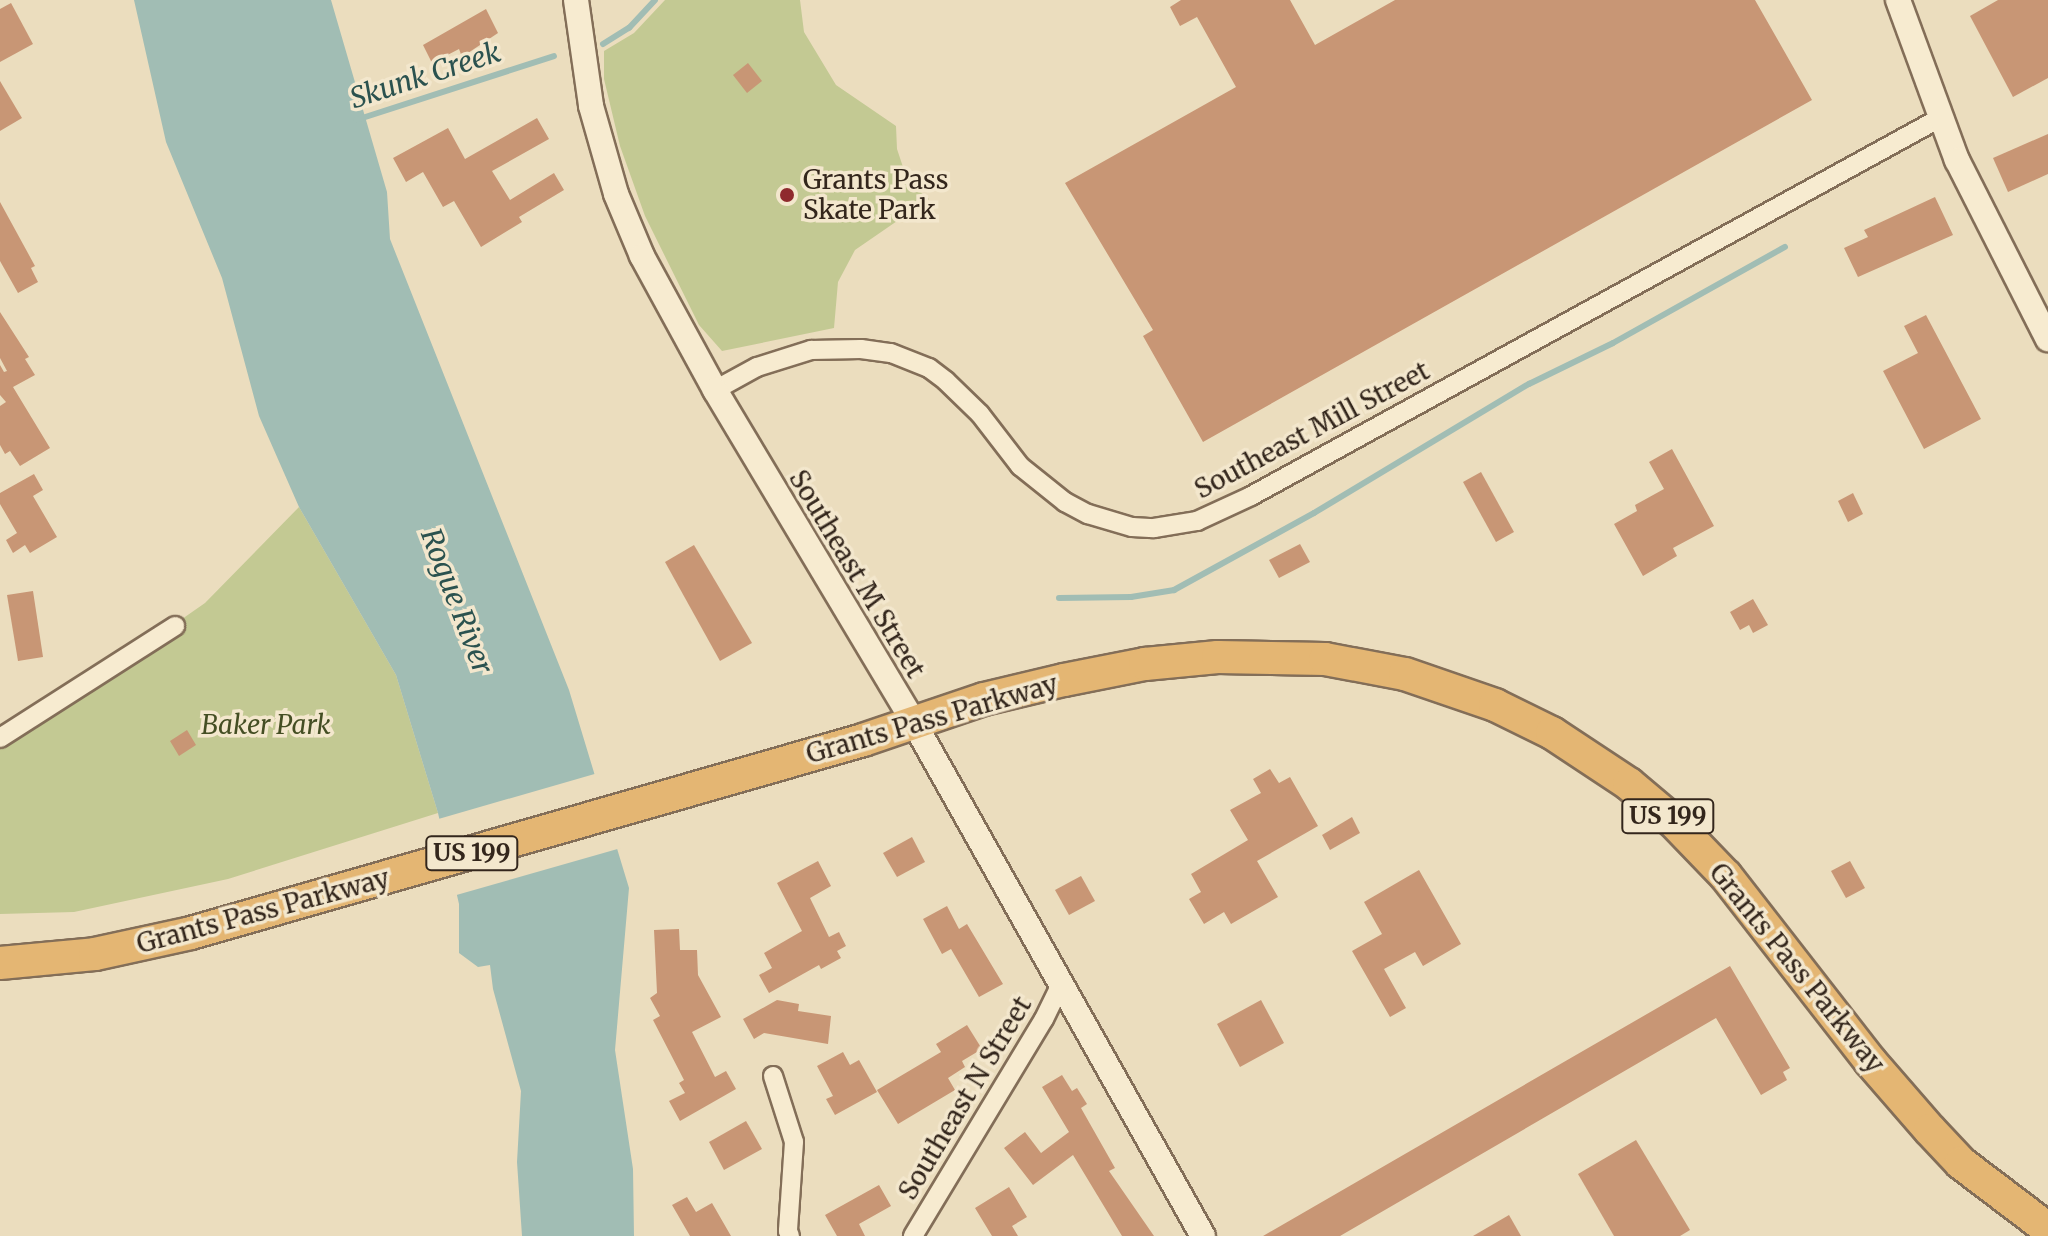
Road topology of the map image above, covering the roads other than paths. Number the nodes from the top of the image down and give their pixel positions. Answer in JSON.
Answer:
{"nodes":[{"id":1,"x":576,"y":0,"type":"edge"},
{"id":2,"x":1898,"y":0,"type":"edge"},
{"id":3,"x":1940,"y":118,"type":"junction"},
{"id":4,"x":2048,"y":339,"type":"edge"},
{"id":5,"x":715,"y":390,"type":"junction"},
{"id":6,"x":175,"y":626,"type":"dead end"},
{"id":7,"x":913,"y":721,"type":"junction"},
{"id":8,"x":0,"y":738,"type":"edge"},
{"id":9,"x":0,"y":963,"type":"edge"},
{"id":10,"x":1060,"y":986,"type":"junction"},
{"id":11,"x":773,"y":1076,"type":"dead end"},
{"id":12,"x":2048,"y":1229,"type":"edge"},
{"id":13,"x":790,"y":1236,"type":"edge"},
{"id":14,"x":913,"y":1236,"type":"edge"},
{"id":15,"x":1203,"y":1236,"type":"edge"}],
"edges":[{"from":1,"to":5,"type":"street","name":"Southeast M Street"},
{"from":2,"to":3,"type":"street"},
{"from":3,"to":4,"type":"street"},
{"from":3,"to":5,"type":"street","name":"Southeast Mill Street"},
{"from":5,"to":7,"type":"street","name":"Southeast M Street"},
{"from":6,"to":8,"type":"street"},
{"from":7,"to":9,"type":"highway","name":"Grants Pass Parkway","number":"US 199"},
{"from":7,"to":10,"type":"street","name":"Southeast M Street"},
{"from":7,"to":12,"type":"highway","name":"Grants Pass Parkway","number":"US 199"},
{"from":10,"to":14,"type":"street","name":"Southeast N Street"},
{"from":10,"to":15,"type":"street","name":"Southeast M Street"},
{"from":11,"to":13,"type":"street"}]}
